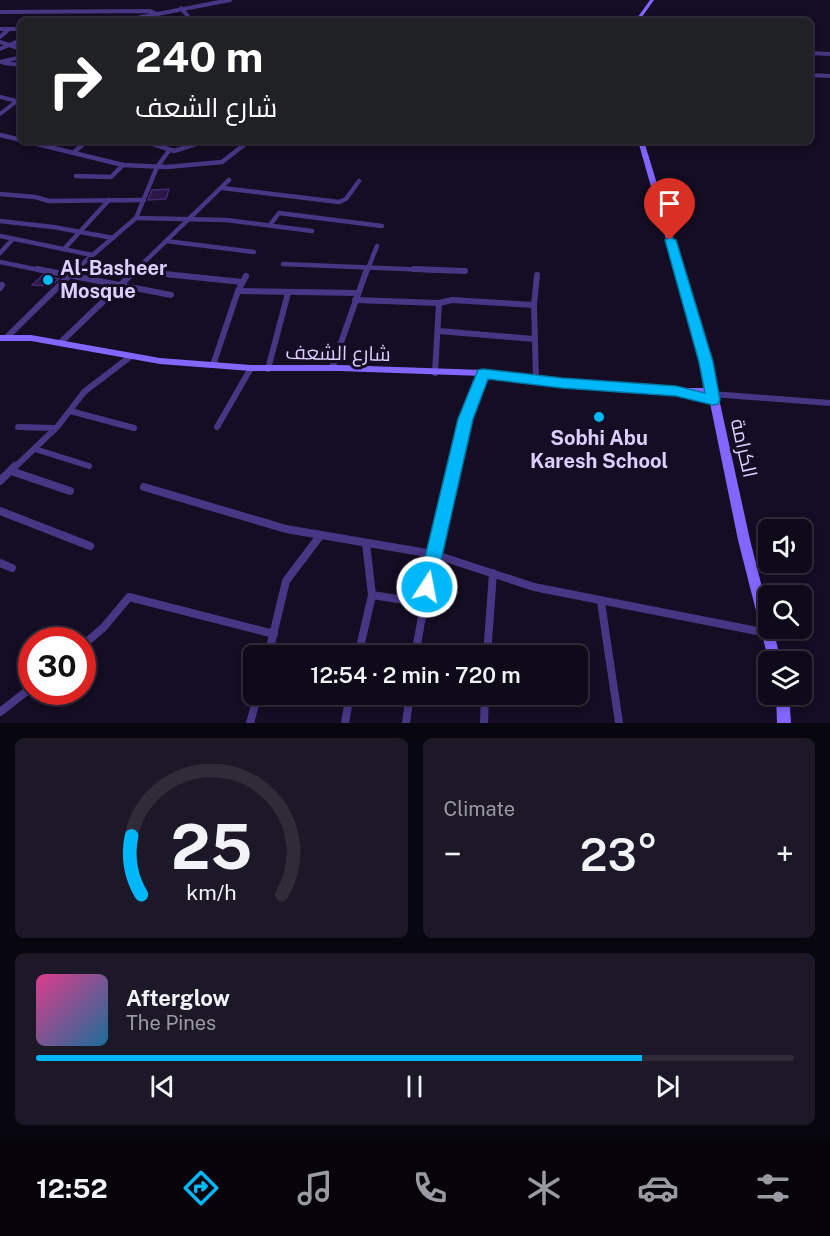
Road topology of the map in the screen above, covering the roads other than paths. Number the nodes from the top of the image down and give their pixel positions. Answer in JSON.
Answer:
{"nodes":[{"id":1,"x":230,"y":0,"type":"edge"},
{"id":2,"x":652,"y":0,"type":"edge"},
{"id":3,"x":181,"y":8,"type":"junction"},
{"id":4,"x":0,"y":12,"type":"edge"},
{"id":5,"x":155,"y":13,"type":"junction"},
{"id":6,"x":134,"y":18,"type":"edge"},
{"id":7,"x":189,"y":18,"type":"edge"},
{"id":8,"x":639,"y":18,"type":"edge"},
{"id":9,"x":0,"y":29,"type":"edge"},
{"id":10,"x":9,"y":29,"type":"junction"},
{"id":11,"x":18,"y":29,"type":"edge"},
{"id":12,"x":0,"y":37,"type":"edge"},
{"id":13,"x":18,"y":41,"type":"edge"},
{"id":14,"x":0,"y":42,"type":"edge"},
{"id":15,"x":7,"y":46,"type":"junction"},
{"id":16,"x":18,"y":48,"type":"edge"},
{"id":17,"x":0,"y":50,"type":"edge"},
{"id":18,"x":813,"y":53,"type":"edge"},
{"id":19,"x":830,"y":54,"type":"edge"},
{"id":20,"x":18,"y":58,"type":"edge"},
{"id":21,"x":0,"y":63,"type":"edge"},
{"id":22,"x":18,"y":64,"type":"edge"},
{"id":23,"x":813,"y":75,"type":"edge"},
{"id":24,"x":830,"y":76,"type":"edge"},
{"id":25,"x":0,"y":97,"type":"edge"},
{"id":26,"x":18,"y":101,"type":"edge"},
{"id":27,"x":18,"y":102,"type":"edge"},
{"id":28,"x":0,"y":114,"type":"edge"},
{"id":29,"x":0,"y":135,"type":"edge"},
{"id":30,"x":18,"y":139,"type":"edge"},
{"id":31,"x":40,"y":144,"type":"edge"},
{"id":32,"x":83,"y":144,"type":"edge"},
{"id":33,"x":151,"y":144,"type":"edge"},
{"id":34,"x":197,"y":144,"type":"edge"},
{"id":35,"x":245,"y":144,"type":"edge"},
{"id":36,"x":642,"y":144,"type":"edge"},
{"id":37,"x":74,"y":152,"type":"junction"},
{"id":38,"x":168,"y":152,"type":"junction"},
{"id":39,"x":123,"y":165,"type":"junction"},
{"id":40,"x":157,"y":167,"type":"junction"},
{"id":41,"x":76,"y":176,"type":"dead end"},
{"id":42,"x":229,"y":180,"type":"dead end"},
{"id":43,"x":359,"y":181,"type":"dead end"},
{"id":44,"x":222,"y":188,"type":"junction"},
{"id":45,"x":0,"y":194,"type":"edge"},
{"id":46,"x":110,"y":200,"type":"junction"},
{"id":47,"x":144,"y":200,"type":"junction"},
{"id":48,"x":136,"y":218,"type":"junction"},
{"id":49,"x":190,"y":218,"type":"junction"},
{"id":50,"x":0,"y":221,"type":"edge"},
{"id":51,"x":270,"y":225,"type":"junction"},
{"id":52,"x":382,"y":226,"type":"dead end"},
{"id":53,"x":312,"y":231,"type":"dead end"},
{"id":54,"x":81,"y":232,"type":"junction"},
{"id":55,"x":0,"y":236,"type":"edge"},
{"id":56,"x":112,"y":238,"type":"junction"},
{"id":57,"x":13,"y":239,"type":"junction"},
{"id":58,"x":166,"y":242,"type":"junction"},
{"id":59,"x":377,"y":246,"type":"dead end"},
{"id":60,"x":64,"y":249,"type":"junction"},
{"id":61,"x":254,"y":252,"type":"dead end"},
{"id":62,"x":0,"y":253,"type":"edge"},
{"id":63,"x":92,"y":255,"type":"junction"},
{"id":64,"x":0,"y":262,"type":"edge"},
{"id":65,"x":283,"y":264,"type":"dead end"},
{"id":66,"x":369,"y":266,"type":"junction"},
{"id":67,"x":136,"y":271,"type":"junction"},
{"id":68,"x":465,"y":271,"type":"dead end"},
{"id":69,"x":69,"y":275,"type":"junction"},
{"id":70,"x":537,"y":275,"type":"dead end"},
{"id":71,"x":120,"y":286,"type":"junction"},
{"id":72,"x":238,"y":291,"type":"junction"},
{"id":73,"x":357,"y":293,"type":"junction"},
{"id":74,"x":171,"y":294,"type":"dead end"},
{"id":75,"x":288,"y":294,"type":"junction"},
{"id":76,"x":355,"y":300,"type":"junction"},
{"id":77,"x":439,"y":303,"type":"junction"},
{"id":78,"x":534,"y":305,"type":"junction"},
{"id":79,"x":439,"y":331,"type":"junction"},
{"id":80,"x":3,"y":338,"type":"edge"},
{"id":81,"x":534,"y":339,"type":"junction"},
{"id":82,"x":62,"y":342,"type":"junction"},
{"id":83,"x":131,"y":356,"type":"junction"},
{"id":84,"x":213,"y":365,"type":"junction"},
{"id":85,"x":251,"y":368,"type":"junction"},
{"id":86,"x":332,"y":368,"type":"junction"},
{"id":87,"x":268,"y":369,"type":"junction"},
{"id":88,"x":435,"y":373,"type":"junction"},
{"id":89,"x":483,"y":374,"type":"junction"},
{"id":90,"x":536,"y":380,"type":"junction"},
{"id":91,"x":712,"y":395,"type":"junction"},
{"id":92,"x":830,"y":403,"type":"edge"},
{"id":93,"x":70,"y":411,"type":"junction"},
{"id":94,"x":18,"y":427,"type":"dead end"},
{"id":95,"x":217,"y":427,"type":"dead end"},
{"id":96,"x":55,"y":428,"type":"junction"},
{"id":97,"x":134,"y":428,"type":"dead end"},
{"id":98,"x":35,"y":448,"type":"junction"},
{"id":99,"x":89,"y":466,"type":"dead end"},
{"id":100,"x":11,"y":471,"type":"junction"},
{"id":101,"x":0,"y":481,"type":"edge"},
{"id":102,"x":144,"y":487,"type":"dead end"},
{"id":103,"x":70,"y":491,"type":"dead end"},
{"id":104,"x":0,"y":511,"type":"edge"},
{"id":105,"x":320,"y":536,"type":"junction"},
{"id":106,"x":366,"y":543,"type":"junction"},
{"id":107,"x":90,"y":546,"type":"dead end"},
{"id":108,"x":433,"y":554,"type":"junction"},
{"id":109,"x":0,"y":563,"type":"edge"},
{"id":110,"x":12,"y":568,"type":"dead end"},
{"id":111,"x":493,"y":573,"type":"junction"},
{"id":112,"x":758,"y":594,"type":"edge"},
{"id":113,"x":372,"y":595,"type":"junction"},
{"id":114,"x":601,"y":602,"type":"junction"},
{"id":115,"x":423,"y":603,"type":"junction"},
{"id":116,"x":758,"y":631,"type":"edge"},
{"id":117,"x":96,"y":634,"type":"edge"},
{"id":118,"x":274,"y":634,"type":"junction"},
{"id":119,"x":271,"y":645,"type":"edge"},
{"id":120,"x":361,"y":645,"type":"edge"},
{"id":121,"x":417,"y":645,"type":"edge"},
{"id":122,"x":489,"y":645,"type":"edge"},
{"id":123,"x":18,"y":698,"type":"edge"},
{"id":124,"x":255,"y":705,"type":"edge"},
{"id":125,"x":348,"y":705,"type":"edge"},
{"id":126,"x":408,"y":705,"type":"edge"},
{"id":127,"x":485,"y":705,"type":"edge"},
{"id":128,"x":783,"y":705,"type":"edge"},
{"id":129,"x":0,"y":712,"type":"edge"},
{"id":130,"x":250,"y":723,"type":"edge"},
{"id":131,"x":345,"y":723,"type":"edge"},
{"id":132,"x":406,"y":723,"type":"edge"},
{"id":133,"x":484,"y":723,"type":"edge"},
{"id":134,"x":620,"y":723,"type":"edge"},
{"id":135,"x":784,"y":723,"type":"edge"}],
"edges":[{"from":1,"to":3,"type":"street"},
{"from":2,"to":8,"type":"main road"},
{"from":3,"to":5,"type":"street"},
{"from":3,"to":7,"type":"street"},
{"from":4,"to":5,"type":"street"},
{"from":5,"to":6,"type":"street"},
{"from":9,"to":10,"type":"street"},
{"from":10,"to":11,"type":"street"},
{"from":10,"to":12,"type":"street"},
{"from":13,"to":15,"type":"street"},
{"from":14,"to":15,"type":"street"},
{"from":15,"to":16,"type":"street"},
{"from":15,"to":17,"type":"street"},
{"from":18,"to":19,"type":"street"},
{"from":20,"to":21,"type":"street"},
{"from":21,"to":22,"type":"street"},
{"from":23,"to":24,"type":"street"},
{"from":25,"to":26,"type":"street"},
{"from":27,"to":28,"type":"street"},
{"from":29,"to":30,"type":"street"},
{"from":31,"to":37,"type":"street"},
{"from":32,"to":37,"type":"street"},
{"from":33,"to":38,"type":"street"},
{"from":34,"to":38,"type":"street"},
{"from":35,"to":40,"type":"street"},
{"from":36,"to":91,"type":"main road","name":"الكرامة"},
{"from":37,"to":39,"type":"street"},
{"from":38,"to":40,"type":"street"},
{"from":39,"to":40,"type":"street"},
{"from":39,"to":41,"type":"street"},
{"from":40,"to":47,"type":"street"},
{"from":42,"to":44,"type":"street"},
{"from":43,"to":44,"type":"street"},
{"from":44,"to":49,"type":"street"},
{"from":45,"to":46,"type":"street"},
{"from":46,"to":47,"type":"street"},
{"from":46,"to":54,"type":"street"},
{"from":47,"to":48,"type":"street"},
{"from":48,"to":49,"type":"street"},
{"from":48,"to":56,"type":"street"},
{"from":49,"to":51,"type":"street"},
{"from":49,"to":58,"type":"street"},
{"from":50,"to":54,"type":"street"},
{"from":51,"to":52,"type":"street"},
{"from":51,"to":53,"type":"street"},
{"from":54,"to":56,"type":"street"},
{"from":54,"to":60,"type":"street"},
{"from":55,"to":57,"type":"street"},
{"from":56,"to":63,"type":"street"},
{"from":57,"to":60,"type":"street"},
{"from":57,"to":62,"type":"street"},
{"from":58,"to":61,"type":"street"},
{"from":58,"to":67,"type":"street"},
{"from":59,"to":66,"type":"street"},
{"from":60,"to":63,"type":"street"},
{"from":63,"to":69,"type":"street"},
{"from":64,"to":69,"type":"street"},
{"from":65,"to":66,"type":"street"},
{"from":66,"to":68,"type":"street"},
{"from":66,"to":73,"type":"street"},
{"from":67,"to":71,"type":"street"},
{"from":67,"to":72,"type":"street"},
{"from":69,"to":71,"type":"street"},
{"from":69,"to":80,"type":"street"},
{"from":70,"to":78,"type":"street"},
{"from":71,"to":74,"type":"street"},
{"from":71,"to":82,"type":"street"},
{"from":72,"to":75,"type":"street"},
{"from":72,"to":84,"type":"street"},
{"from":73,"to":75,"type":"street"},
{"from":73,"to":76,"type":"street"},
{"from":75,"to":87,"type":"street"},
{"from":76,"to":77,"type":"street"},
{"from":76,"to":86,"type":"street"},
{"from":77,"to":78,"type":"street"},
{"from":77,"to":79,"type":"street"},
{"from":78,"to":81,"type":"street"},
{"from":79,"to":81,"type":"street"},
{"from":79,"to":88,"type":"street"},
{"from":80,"to":82,"type":"main road","name":"شارع الشعف"},
{"from":81,"to":90,"type":"street"},
{"from":82,"to":83,"type":"main road","name":"شارع الشعف"},
{"from":83,"to":84,"type":"main road","name":"شارع الشعف"},
{"from":83,"to":93,"type":"street"},
{"from":84,"to":85,"type":"main road","name":"شارع الشعف"},
{"from":85,"to":87,"type":"main road","name":"شارع الشعف"},
{"from":85,"to":95,"type":"street"},
{"from":86,"to":87,"type":"main road","name":"شارع الشعف"},
{"from":86,"to":88,"type":"main road","name":"شارع الشعف"},
{"from":88,"to":89,"type":"main road","name":"شارع الشعف"},
{"from":89,"to":90,"type":"main road","name":"شارع الشعف"},
{"from":89,"to":108,"type":"street"},
{"from":90,"to":91,"type":"main road","name":"شارع الشعف"},
{"from":91,"to":92,"type":"street"},
{"from":91,"to":112,"type":"main road","name":"الكرامة"},
{"from":93,"to":96,"type":"street"},
{"from":93,"to":97,"type":"street"},
{"from":94,"to":96,"type":"street"},
{"from":96,"to":98,"type":"street"},
{"from":98,"to":99,"type":"street"},
{"from":98,"to":100,"type":"street"},
{"from":100,"to":101,"type":"street"},
{"from":100,"to":103,"type":"street"},
{"from":102,"to":105,"type":"street"},
{"from":104,"to":107,"type":"street"},
{"from":105,"to":106,"type":"street"},
{"from":105,"to":118,"type":"street"},
{"from":106,"to":108,"type":"street"},
{"from":106,"to":113,"type":"street"},
{"from":108,"to":111,"type":"street"},
{"from":108,"to":115,"type":"street"},
{"from":109,"to":110,"type":"street"},
{"from":111,"to":114,"type":"street"},
{"from":111,"to":122,"type":"street"},
{"from":113,"to":115,"type":"street"},
{"from":113,"to":120,"type":"street"},
{"from":114,"to":116,"type":"street"},
{"from":114,"to":134,"type":"street"},
{"from":115,"to":121,"type":"street"},
{"from":117,"to":118,"type":"street"},
{"from":118,"to":119,"type":"street"},
{"from":123,"to":129,"type":"street"},
{"from":124,"to":130,"type":"street"},
{"from":125,"to":131,"type":"street"},
{"from":126,"to":132,"type":"street"},
{"from":127,"to":133,"type":"street"},
{"from":128,"to":135,"type":"main road"}]}
